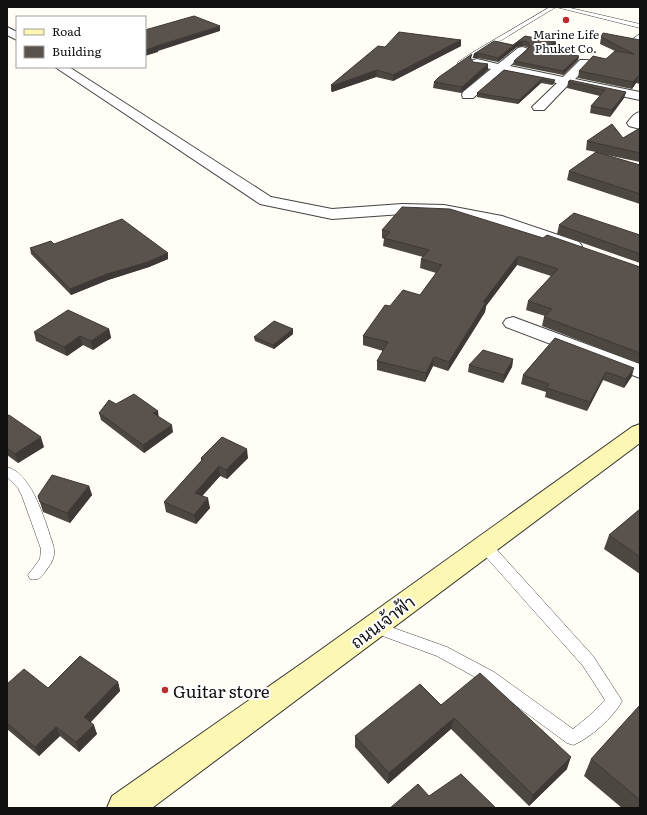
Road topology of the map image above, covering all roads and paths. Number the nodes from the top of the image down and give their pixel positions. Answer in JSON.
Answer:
{"nodes":[{"id":1,"x":554,"y":7,"type":"edge"},
{"id":2,"x":559,"y":7,"type":"edge"},
{"id":3,"x":640,"y":26,"type":"edge"},
{"id":4,"x":7,"y":30,"type":"edge"},
{"id":5,"x":16,"y":36,"type":"edge"},
{"id":6,"x":640,"y":36,"type":"edge"},
{"id":7,"x":632,"y":42,"type":"edge"},
{"id":8,"x":522,"y":50,"type":"dead end"},
{"id":9,"x":477,"y":63,"type":"edge"},
{"id":10,"x":584,"y":63,"type":"edge"},
{"id":11,"x":455,"y":67,"type":"edge"},
{"id":12,"x":501,"y":67,"type":"junction"},
{"id":13,"x":63,"y":68,"type":"edge"},
{"id":14,"x":566,"y":80,"type":"junction"},
{"id":15,"x":468,"y":95,"type":"dead end"},
{"id":16,"x":640,"y":96,"type":"edge"},
{"id":17,"x":538,"y":107,"type":"dead end"},
{"id":18,"x":640,"y":116,"type":"edge"},
{"id":19,"x":640,"y":125,"type":"edge"},
{"id":20,"x":590,"y":252,"type":"edge"},
{"id":21,"x":513,"y":323,"type":"dead end"},
{"id":22,"x":640,"y":371,"type":"edge"},
{"id":23,"x":640,"y":432,"type":"edge"},
{"id":24,"x":7,"y":471,"type":"edge"},
{"id":25,"x":484,"y":545,"type":"junction"},
{"id":26,"x":35,"y":575,"type":"dead end"},
{"id":27,"x":374,"y":627,"type":"junction"},
{"id":28,"x":124,"y":808,"type":"edge"}],
"edges":[{"from":1,"to":11,"type":"lane"},
{"from":2,"to":3,"type":"lane"},
{"from":4,"to":5,"type":"street"},
{"from":6,"to":7,"type":"lane"},
{"from":8,"to":12,"type":"street"},
{"from":9,"to":12,"type":"street"},
{"from":10,"to":14,"type":"street"},
{"from":12,"to":14,"type":"street"},
{"from":12,"to":15,"type":"street"},
{"from":13,"to":20,"type":"street"},
{"from":14,"to":16,"type":"street"},
{"from":14,"to":17,"type":"street"},
{"from":18,"to":19,"type":"street"},
{"from":21,"to":22,"type":"street"},
{"from":23,"to":25,"type":"main road","name":"ถนนเจ้าฟ้า"},
{"from":24,"to":26,"type":"lane"},
{"from":25,"to":27,"type":"main road","name":"ถนนเจ้าฟ้า"},
{"from":25,"to":27,"type":"lane"},
{"from":27,"to":28,"type":"main road","name":"ถนนเจ้าฟ้า"}]}
